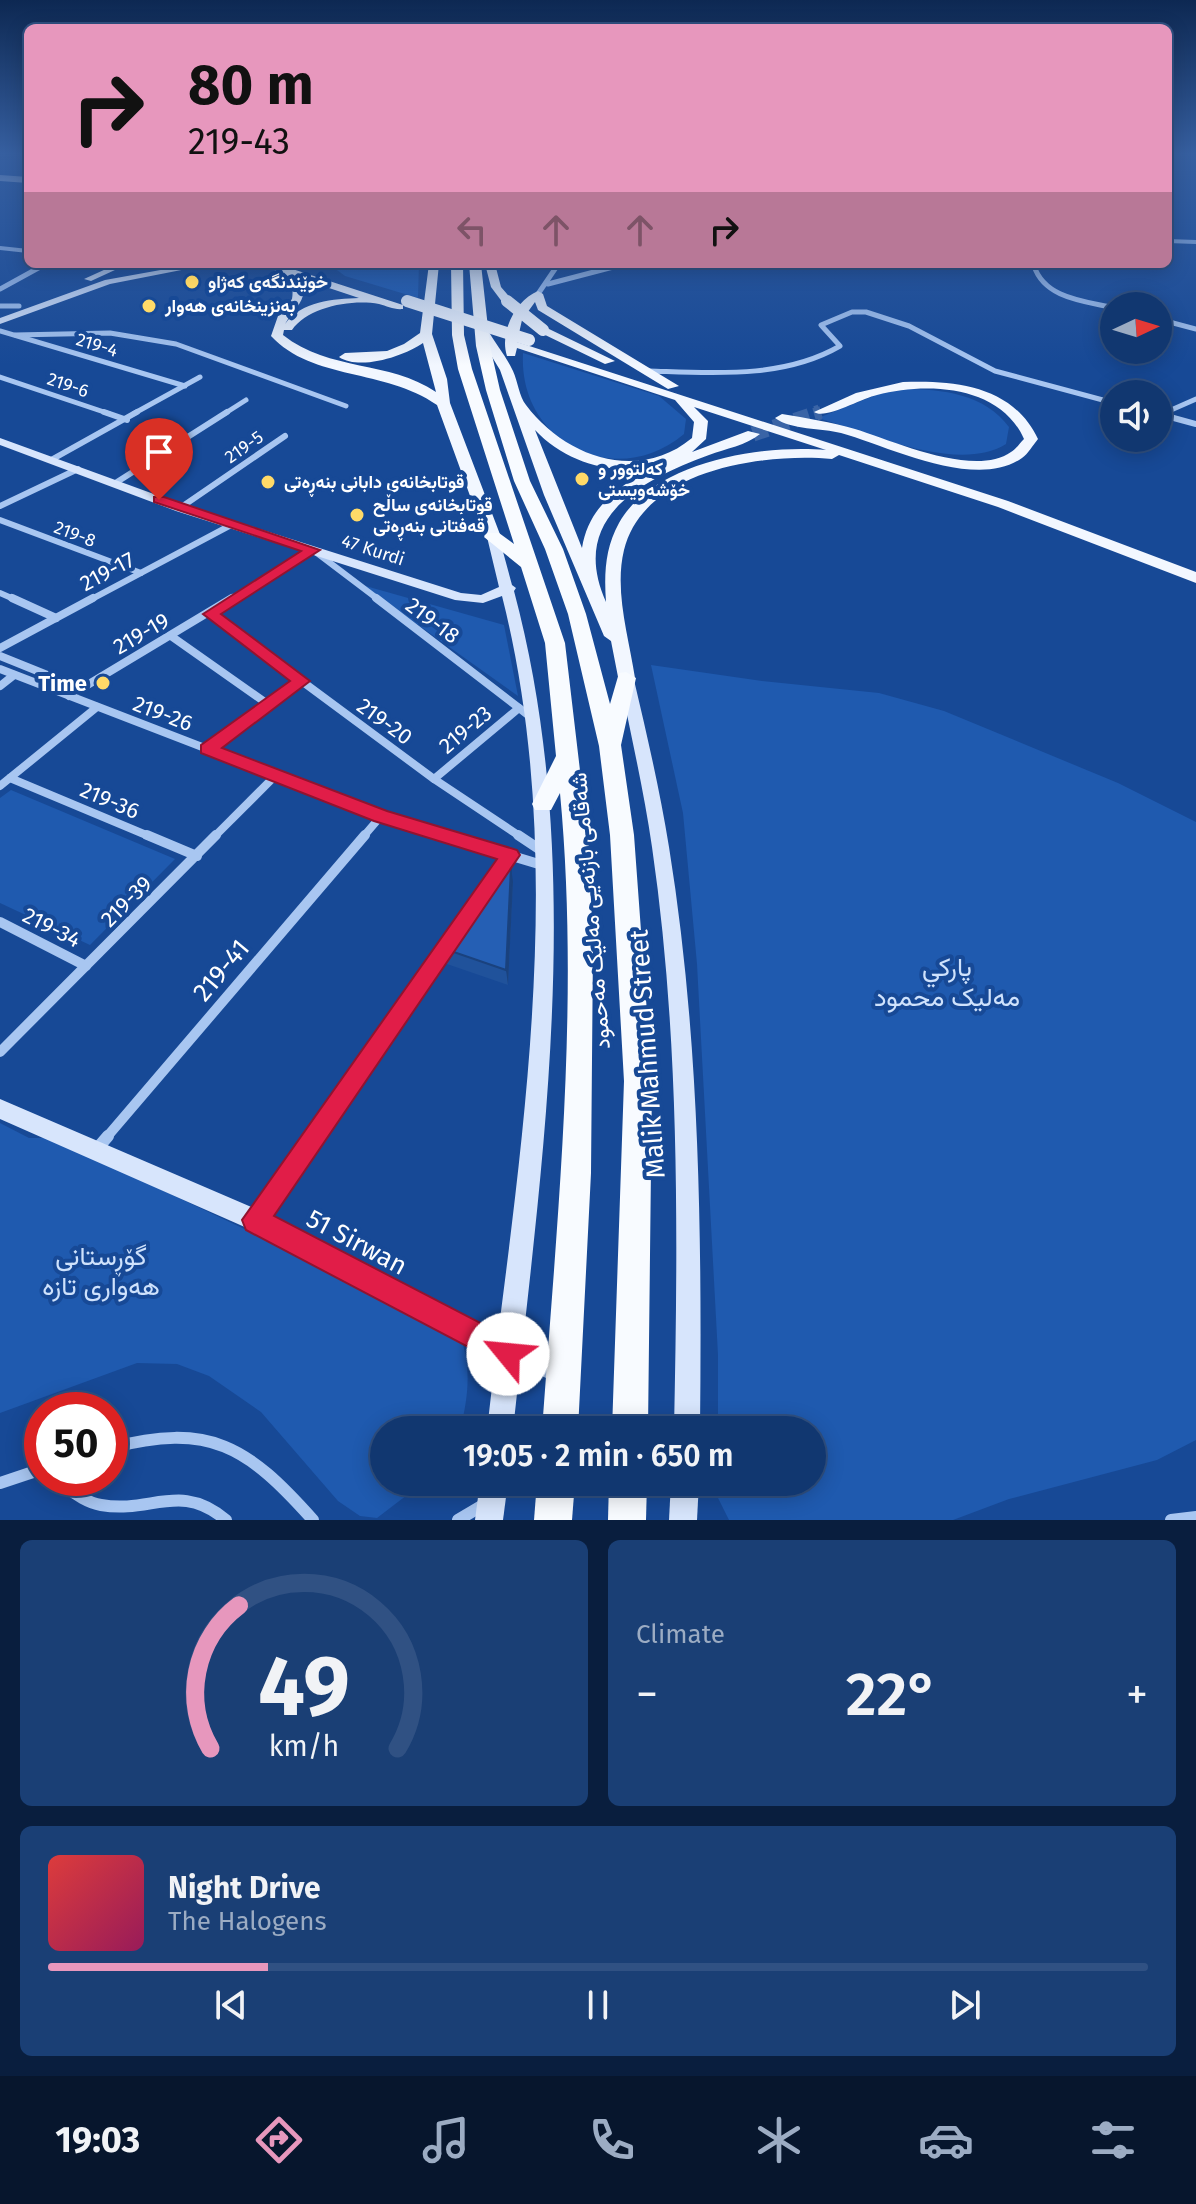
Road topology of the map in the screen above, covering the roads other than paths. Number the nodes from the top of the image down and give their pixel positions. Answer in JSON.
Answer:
{"nodes":[{"id":1,"x":1172,"y":241,"type":"edge"},
{"id":2,"x":1196,"y":242,"type":"edge"},
{"id":3,"x":2,"y":250,"type":"edge"},
{"id":4,"x":24,"y":251,"type":"edge"},
{"id":5,"x":39,"y":268,"type":"edge"},
{"id":6,"x":114,"y":268,"type":"edge"},
{"id":7,"x":186,"y":268,"type":"edge"},
{"id":8,"x":291,"y":268,"type":"edge"},
{"id":9,"x":293,"y":268,"type":"edge"},
{"id":10,"x":294,"y":268,"type":"edge"},
{"id":11,"x":431,"y":268,"type":"edge"},
{"id":12,"x":457,"y":268,"type":"edge"},
{"id":13,"x":475,"y":268,"type":"edge"},
{"id":14,"x":491,"y":268,"type":"edge"},
{"id":15,"x":560,"y":268,"type":"edge"},
{"id":16,"x":573,"y":268,"type":"edge"},
{"id":17,"x":605,"y":268,"type":"edge"},
{"id":18,"x":1034,"y":268,"type":"edge"},
{"id":19,"x":326,"y":271,"type":"dead end"},
{"id":20,"x":590,"y":271,"type":"junction"},
{"id":21,"x":99,"y":274,"type":"junction"},
{"id":22,"x":345,"y":281,"type":"junction"},
{"id":23,"x":108,"y":282,"type":"junction"},
{"id":24,"x":548,"y":284,"type":"junction"},
{"id":25,"x":0,"y":289,"type":"edge"},
{"id":26,"x":538,"y":294,"type":"junction"},
{"id":27,"x":376,"y":300,"type":"junction"},
{"id":28,"x":403,"y":304,"type":"junction"},
{"id":29,"x":1100,"y":304,"type":"edge"},
{"id":30,"x":0,"y":306,"type":"edge"},
{"id":31,"x":19,"y":306,"type":"junction"},
{"id":32,"x":0,"y":314,"type":"edge"},
{"id":33,"x":0,"y":321,"type":"edge"},
{"id":34,"x":1172,"y":323,"type":"edge"},
{"id":35,"x":481,"y":329,"type":"junction"},
{"id":36,"x":1196,"y":329,"type":"edge"},
{"id":37,"x":0,"y":331,"type":"edge"},
{"id":38,"x":426,"y":334,"type":"junction"},
{"id":39,"x":15,"y":335,"type":"junction"},
{"id":40,"x":524,"y":342,"type":"junction"},
{"id":41,"x":643,"y":373,"type":"junction"},
{"id":42,"x":0,"y":377,"type":"edge"},
{"id":43,"x":200,"y":377,"type":"dead end"},
{"id":44,"x":185,"y":386,"type":"junction"},
{"id":45,"x":670,"y":389,"type":"junction"},
{"id":46,"x":513,"y":393,"type":"junction"},
{"id":47,"x":1100,"y":399,"type":"edge"},
{"id":48,"x":1196,"y":399,"type":"edge"},
{"id":49,"x":246,"y":400,"type":"dead end"},
{"id":50,"x":443,"y":403,"type":"junction"},
{"id":51,"x":346,"y":406,"type":"dead end"},
{"id":52,"x":1172,"y":409,"type":"edge"},
{"id":53,"x":821,"y":412,"type":"tunnel mouth"},
{"id":54,"x":774,"y":417,"type":"junction"},
{"id":55,"x":1172,"y":418,"type":"edge"},
{"id":56,"x":127,"y":420,"type":"junction"},
{"id":57,"x":1196,"y":424,"type":"edge"},
{"id":58,"x":753,"y":434,"type":"tunnel mouth"},
{"id":59,"x":285,"y":436,"type":"dead end"},
{"id":60,"x":0,"y":441,"type":"edge"},
{"id":61,"x":51,"y":460,"type":"junction"},
{"id":62,"x":78,"y":469,"type":"junction"},
{"id":63,"x":914,"y":473,"type":"junction"},
{"id":64,"x":117,"y":482,"type":"junction"},
{"id":65,"x":1006,"y":499,"type":"junction"},
{"id":66,"x":0,"y":506,"type":"edge"},
{"id":67,"x":180,"y":508,"type":"junction"},
{"id":68,"x":0,"y":520,"type":"edge"},
{"id":69,"x":231,"y":525,"type":"junction"},
{"id":70,"x":493,"y":537,"type":"junction"},
{"id":71,"x":313,"y":550,"type":"junction"},
{"id":72,"x":1196,"y":564,"type":"edge"},
{"id":73,"x":532,"y":566,"type":"junction"},
{"id":74,"x":141,"y":573,"type":"junction"},
{"id":75,"x":588,"y":578,"type":"junction"},
{"id":76,"x":1196,"y":578,"type":"edge"},
{"id":77,"x":509,"y":588,"type":"junction"},
{"id":78,"x":0,"y":593,"type":"edge"},
{"id":79,"x":211,"y":614,"type":"junction"},
{"id":80,"x":56,"y":618,"type":"junction"},
{"id":81,"x":171,"y":636,"type":"junction"},
{"id":82,"x":0,"y":648,"type":"edge"},
{"id":83,"x":0,"y":656,"type":"edge"},
{"id":84,"x":0,"y":669,"type":"edge"},
{"id":85,"x":14,"y":675,"type":"junction"},
{"id":86,"x":626,"y":678,"type":"junction"},
{"id":87,"x":301,"y":681,"type":"junction"},
{"id":88,"x":0,"y":686,"type":"edge"},
{"id":89,"x":82,"y":689,"type":"junction"},
{"id":90,"x":69,"y":696,"type":"junction"},
{"id":91,"x":269,"y":705,"type":"junction"},
{"id":92,"x":97,"y":707,"type":"junction"},
{"id":93,"x":525,"y":713,"type":"junction"},
{"id":94,"x":610,"y":746,"type":"junction"},
{"id":95,"x":207,"y":749,"type":"junction"},
{"id":96,"x":568,"y":752,"type":"junction"},
{"id":97,"x":276,"y":775,"type":"junction"},
{"id":98,"x":10,"y":778,"type":"junction"},
{"id":99,"x":434,"y":779,"type":"junction"},
{"id":100,"x":0,"y":786,"type":"edge"},
{"id":101,"x":543,"y":804,"type":"junction"},
{"id":102,"x":381,"y":816,"type":"junction"},
{"id":103,"x":510,"y":855,"type":"junction"},
{"id":104,"x":197,"y":856,"type":"junction"},
{"id":105,"x":542,"y":858,"type":"junction"},
{"id":106,"x":501,"y":868,"type":"edge"},
{"id":107,"x":0,"y":922,"type":"edge"},
{"id":108,"x":456,"y":934,"type":"edge"},
{"id":109,"x":86,"y":966,"type":"junction"},
{"id":110,"x":0,"y":1052,"type":"edge"},
{"id":111,"x":0,"y":1109,"type":"edge"},
{"id":112,"x":94,"y":1152,"type":"junction"},
{"id":113,"x":255,"y":1220,"type":"junction"},
{"id":114,"x":508,"y":1354,"type":"junction"},
{"id":115,"x":564,"y":1380,"type":"junction"},
{"id":116,"x":501,"y":1416,"type":"edge"},
{"id":117,"x":561,"y":1416,"type":"edge"},
{"id":118,"x":630,"y":1416,"type":"edge"},
{"id":119,"x":687,"y":1416,"type":"edge"},
{"id":120,"x":128,"y":1442,"type":"edge"},
{"id":121,"x":24,"y":1476,"type":"edge"},
{"id":122,"x":0,"y":1483,"type":"edge"},
{"id":123,"x":85,"y":1496,"type":"edge"},
{"id":124,"x":555,"y":1496,"type":"edge"},
{"id":125,"x":628,"y":1496,"type":"edge"},
{"id":126,"x":684,"y":1496,"type":"edge"},
{"id":127,"x":492,"y":1500,"type":"edge"},
{"id":128,"x":1196,"y":1517,"type":"edge"},
{"id":129,"x":226,"y":1520,"type":"edge"},
{"id":130,"x":313,"y":1520,"type":"edge"},
{"id":131,"x":458,"y":1520,"type":"edge"},
{"id":132,"x":553,"y":1520,"type":"edge"},
{"id":133,"x":627,"y":1520,"type":"edge"},
{"id":134,"x":683,"y":1520,"type":"edge"},
{"id":135,"x":1171,"y":1520,"type":"edge"}],
"edges":[{"from":1,"to":2,"type":"street"},
{"from":3,"to":4,"type":"street"},
{"from":5,"to":25,"type":"street"},
{"from":6,"to":21,"type":"main road"},
{"from":7,"to":23,"type":"main road"},
{"from":8,"to":50,"type":"main road"},
{"from":9,"to":27,"type":"main road"},
{"from":10,"to":22,"type":"main road"},
{"from":11,"to":38,"type":"main road"},
{"from":12,"to":73,"type":"highway","name":"شەقامی بازنەیی مەلیک مەحمود"},
{"from":13,"to":35,"type":"highway","name":"شەقامی بازنەیی مەلیک مەحمود"},
{"from":14,"to":41,"type":"main road","bridge":true},
{"from":15,"to":24,"type":"street"},
{"from":16,"to":20,"type":"street"},
{"from":17,"to":20,"type":"street"},
{"from":18,"to":29,"type":"street"},
{"from":19,"to":22,"type":"main road"},
{"from":20,"to":24,"type":"street"},
{"from":21,"to":23,"type":"main road"},
{"from":21,"to":31,"type":"main road"},
{"from":22,"to":28,"type":"main road"},
{"from":23,"to":33,"type":"main road"},
{"from":24,"to":26,"type":"street"},
{"from":26,"to":41,"type":"main road"},
{"from":26,"to":46,"type":"main road"},
{"from":27,"to":28,"type":"main road"},
{"from":27,"to":38,"type":"main road"},
{"from":28,"to":40,"type":"main road"},
{"from":30,"to":31,"type":"street"},
{"from":31,"to":32,"type":"main road"},
{"from":34,"to":36,"type":"street"},
{"from":35,"to":46,"type":"main road"},
{"from":35,"to":94,"type":"highway","name":"شەقامی بازنەیی مەلیک مەحمود"},
{"from":37,"to":39,"type":"street","name":"219-4"},
{"from":38,"to":50,"type":"main road"},
{"from":39,"to":44,"type":"street","name":"219-4"},
{"from":39,"to":51,"type":"street"},
{"from":40,"to":41,"type":"main road"},
{"from":40,"to":45,"type":"main road"},
{"from":41,"to":45,"type":"main road"},
{"from":41,"to":47,"type":"street"},
{"from":42,"to":56,"type":"street","name":"219-6"},
{"from":43,"to":44,"type":"street"},
{"from":44,"to":56,"type":"street"},
{"from":45,"to":46,"type":"main road"},
{"from":45,"to":54,"type":"main road"},
{"from":45,"to":63,"type":"main road"},
{"from":46,"to":75,"type":"main road"},
{"from":48,"to":52,"type":"street"},
{"from":49,"to":64,"type":"street"},
{"from":50,"to":70,"type":"main road"},
{"from":53,"to":54,"type":"main road"},
{"from":54,"to":65,"type":"main road"},
{"from":55,"to":57,"type":"street"},
{"from":56,"to":61,"type":"street"},
{"from":58,"to":75,"type":"main road"},
{"from":59,"to":67,"type":"street","name":"219-5"},
{"from":60,"to":61,"type":"main road","name":"47 Kurdi"},
{"from":61,"to":62,"type":"main road","name":"47 Kurdi"},
{"from":62,"to":64,"type":"main road","name":"47 Kurdi"},
{"from":62,"to":66,"type":"street"},
{"from":63,"to":65,"type":"main road"},
{"from":63,"to":86,"type":"main road"},
{"from":64,"to":67,"type":"main road","name":"47 Kurdi"},
{"from":65,"to":72,"type":"main road"},
{"from":65,"to":76,"type":"main road"},
{"from":67,"to":69,"type":"main road","name":"47 Kurdi"},
{"from":68,"to":74,"type":"street","name":"219-8"},
{"from":69,"to":71,"type":"main road","name":"47 Kurdi"},
{"from":69,"to":74,"type":"street","name":"219-17"},
{"from":70,"to":73,"type":"highway"},
{"from":70,"to":77,"type":"main road"},
{"from":71,"to":77,"type":"main road","name":"47 Kurdi"},
{"from":71,"to":79,"type":"street","name":"219-19"},
{"from":71,"to":93,"type":"street","name":"219-18"},
{"from":73,"to":96,"type":"highway","name":"شەقامی بازنەیی مەلیک مەحمود"},
{"from":74,"to":80,"type":"street","name":"219-17"},
{"from":75,"to":86,"type":"main road"},
{"from":77,"to":93,"type":"main road"},
{"from":78,"to":80,"type":"street"},
{"from":79,"to":81,"type":"street","name":"219-19"},
{"from":79,"to":87,"type":"street","name":"219-20"},
{"from":80,"to":82,"type":"street","name":"219-17"},
{"from":81,"to":89,"type":"street","name":"219-19"},
{"from":81,"to":91,"type":"street"},
{"from":83,"to":89,"type":"street"},
{"from":84,"to":85,"type":"street","name":"219-26"},
{"from":85,"to":88,"type":"street"},
{"from":85,"to":90,"type":"street","name":"219-26"},
{"from":86,"to":94,"type":"highway"},
{"from":86,"to":119,"type":"main road","name":"Malik Mahmud Street"},
{"from":87,"to":91,"type":"street"},
{"from":87,"to":99,"type":"street","name":"219-20"},
{"from":89,"to":90,"type":"street","name":"219-19"},
{"from":90,"to":92,"type":"street","name":"219-26"},
{"from":91,"to":95,"type":"street"},
{"from":92,"to":95,"type":"street","name":"219-26"},
{"from":92,"to":98,"type":"street"},
{"from":93,"to":99,"type":"street","name":"219-23"},
{"from":93,"to":101,"type":"main road"},
{"from":94,"to":118,"type":"highway","name":"شەقامی بازنەیی مەلیک مەحمود"},
{"from":95,"to":97,"type":"street","name":"219-26"},
{"from":96,"to":101,"type":"highway"},
{"from":96,"to":115,"type":"highway","name":"شەقامی بازنەیی مەلیک مەحمود"},
{"from":97,"to":102,"type":"street","name":"219-26"},
{"from":97,"to":104,"type":"street","name":"219-39"},
{"from":98,"to":100,"type":"street"},
{"from":98,"to":104,"type":"street","name":"219-36"},
{"from":99,"to":105,"type":"street","name":"219-20"},
{"from":101,"to":105,"type":"main road"},
{"from":102,"to":103,"type":"street","name":"219-26"},
{"from":102,"to":112,"type":"street","name":"219-41"},
{"from":103,"to":105,"type":"street","name":"219-26"},
{"from":103,"to":106,"type":"street"},
{"from":104,"to":109,"type":"street","name":"219-39"},
{"from":105,"to":114,"type":"main road"},
{"from":107,"to":109,"type":"street","name":"219-34"},
{"from":108,"to":113,"type":"street"},
{"from":109,"to":110,"type":"street","name":"219-39"},
{"from":111,"to":112,"type":"main road","name":"51 Sirwan"},
{"from":112,"to":113,"type":"main road","name":"51 Sirwan"},
{"from":113,"to":114,"type":"main road","name":"51 Sirwan"},
{"from":114,"to":115,"type":"street"},
{"from":114,"to":116,"type":"main road"},
{"from":115,"to":117,"type":"highway","name":"شەقامی بازنەیی مەلیک مەحمود"},
{"from":120,"to":130,"type":"street"},
{"from":121,"to":122,"type":"street"},
{"from":123,"to":129,"type":"street"},
{"from":124,"to":132,"type":"highway"},
{"from":125,"to":133,"type":"highway"},
{"from":126,"to":134,"type":"main road"},
{"from":127,"to":131,"type":"street"},
{"from":128,"to":135,"type":"street"}]}
